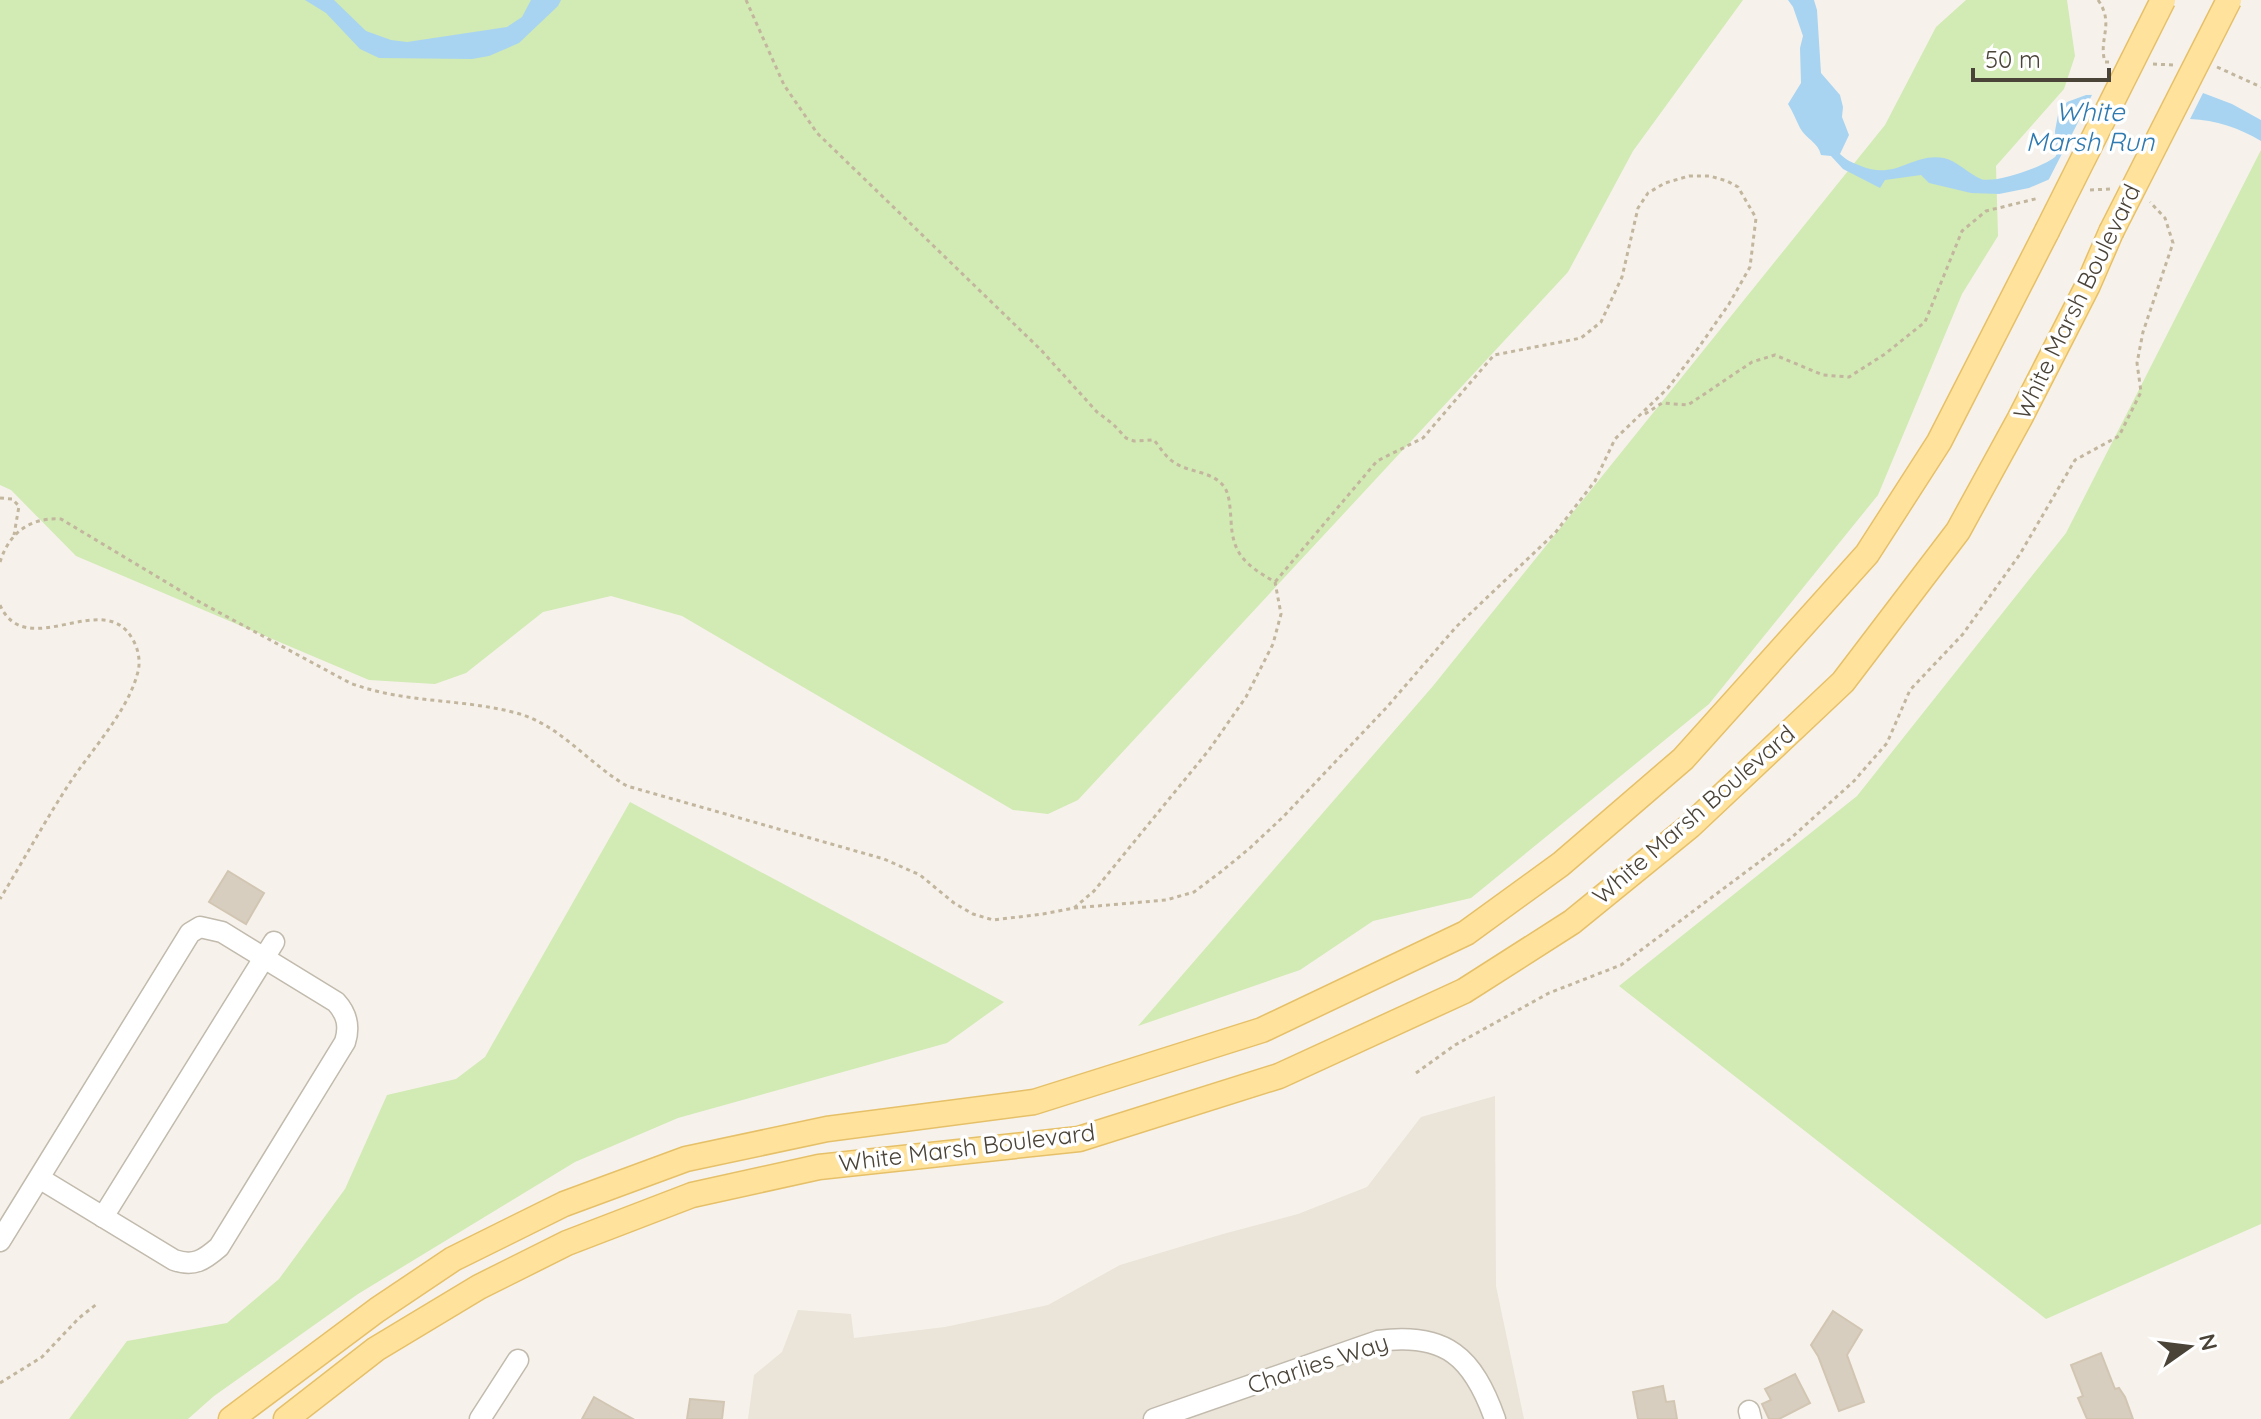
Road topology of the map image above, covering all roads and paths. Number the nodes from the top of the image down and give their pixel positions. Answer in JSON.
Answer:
{"nodes":[{"id":1,"x":746,"y":0,"type":"edge"},
{"id":2,"x":2098,"y":0,"type":"edge"},
{"id":3,"x":2163,"y":0,"type":"edge"},
{"id":4,"x":2229,"y":0,"type":"edge"},
{"id":5,"x":2120,"y":63,"type":"dead end"},
{"id":6,"x":2148,"y":64,"type":"dead end"},
{"id":7,"x":2176,"y":65,"type":"dead end"},
{"id":8,"x":2205,"y":67,"type":"dead end"},
{"id":9,"x":2261,"y":87,"type":"edge"},
{"id":10,"x":0,"y":498,"type":"edge"},
{"id":11,"x":14,"y":535,"type":"junction"},
{"id":12,"x":0,"y":562,"type":"edge"},
{"id":13,"x":1275,"y":582,"type":"junction"},
{"id":14,"x":0,"y":605,"type":"edge"},
{"id":15,"x":0,"y":899,"type":"edge"},
{"id":16,"x":1074,"y":908,"type":"junction"},
{"id":17,"x":269,"y":950,"type":"junction"},
{"id":18,"x":34,"y":1186,"type":"junction"},
{"id":19,"x":103,"y":1217,"type":"junction"},
{"id":20,"x":0,"y":1241,"type":"edge"},
{"id":21,"x":98,"y":1303,"type":"dead end"},
{"id":22,"x":518,"y":1360,"type":"dead end"},
{"id":23,"x":0,"y":1383,"type":"edge"},
{"id":24,"x":231,"y":1419,"type":"edge"},
{"id":25,"x":286,"y":1419,"type":"edge"},
{"id":26,"x":480,"y":1419,"type":"edge"},
{"id":27,"x":1154,"y":1419,"type":"edge"},
{"id":28,"x":1495,"y":1419,"type":"edge"}],
"edges":[{"from":1,"to":13,"type":"path"},
{"from":2,"to":5,"type":"path"},
{"from":3,"to":24,"type":"main road","name":"White Marsh Boulevard","bridge":true},
{"from":4,"to":25,"type":"main road","name":"White Marsh Boulevard","bridge":true},
{"from":6,"to":7,"type":"path"},
{"from":8,"to":9,"type":"path"},
{"from":10,"to":11,"type":"path"},
{"from":11,"to":12,"type":"path"},
{"from":11,"to":16,"type":"path"},
{"from":13,"to":16,"type":"path"},
{"from":13,"to":16,"type":"path"},
{"from":14,"to":15,"type":"path"},
{"from":17,"to":18,"type":"street"},
{"from":17,"to":19,"type":"street"},
{"from":17,"to":19,"type":"street"},
{"from":18,"to":19,"type":"street"},
{"from":18,"to":20,"type":"street"},
{"from":21,"to":23,"type":"path"},
{"from":22,"to":26,"type":"street"},
{"from":27,"to":28,"type":"street","name":"Charlies Way"}]}
